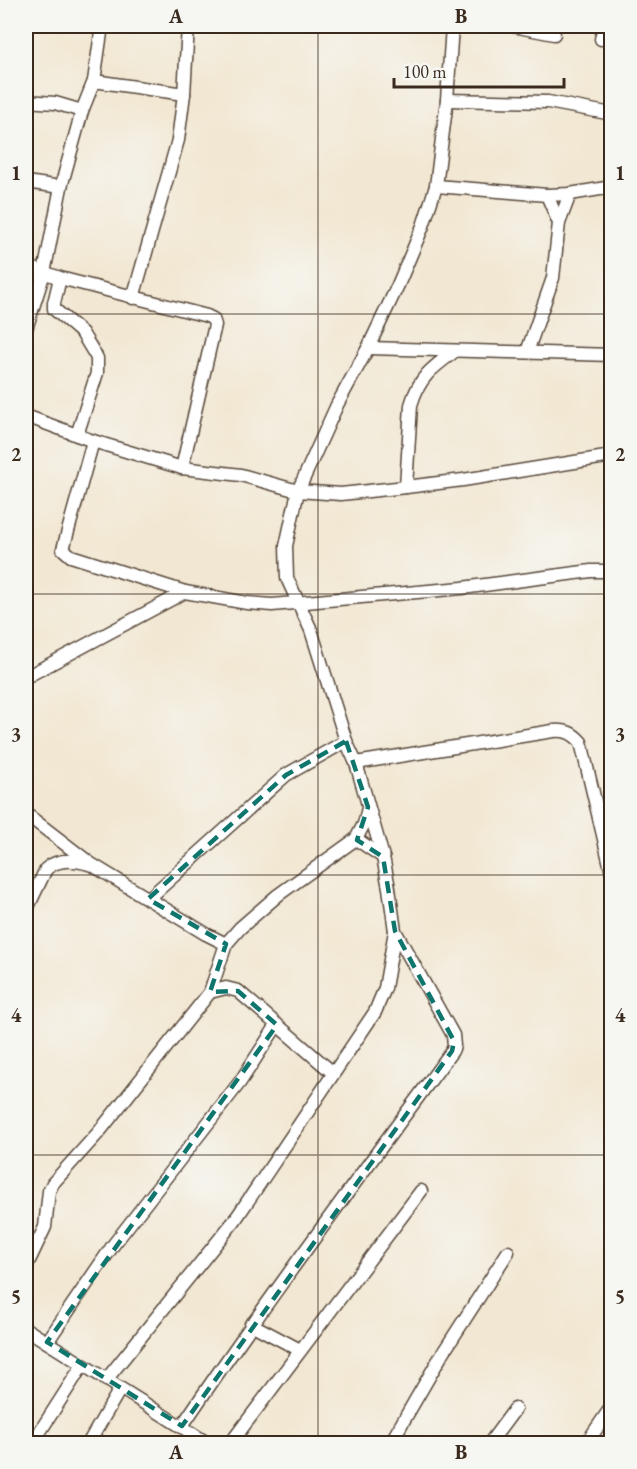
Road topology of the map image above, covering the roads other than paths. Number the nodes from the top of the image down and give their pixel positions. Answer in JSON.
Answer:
{"nodes":[{"id":1,"x":102,"y":26,"type":"edge"},
{"id":2,"x":188,"y":26,"type":"edge"},
{"id":3,"x":452,"y":26,"type":"edge"},
{"id":4,"x":513,"y":26,"type":"edge"},
{"id":5,"x":604,"y":26,"type":"edge"},
{"id":6,"x":554,"y":34,"type":"dead end"},
{"id":7,"x":601,"y":39,"type":"dead end"},
{"id":8,"x":94,"y":81,"type":"junction"},
{"id":9,"x":184,"y":94,"type":"junction"},
{"id":10,"x":447,"y":100,"type":"junction"},
{"id":11,"x":26,"y":101,"type":"edge"},
{"id":12,"x":82,"y":111,"type":"junction"},
{"id":13,"x":612,"y":114,"type":"edge"},
{"id":14,"x":26,"y":182,"type":"edge"},
{"id":15,"x":436,"y":186,"type":"junction"},
{"id":16,"x":61,"y":187,"type":"junction"},
{"id":17,"x":612,"y":188,"type":"edge"},
{"id":18,"x":570,"y":194,"type":"junction"},
{"id":19,"x":547,"y":195,"type":"junction"},
{"id":20,"x":559,"y":223,"type":"junction"},
{"id":21,"x":26,"y":266,"type":"edge"},
{"id":22,"x":44,"y":273,"type":"junction"},
{"id":23,"x":60,"y":278,"type":"junction"},
{"id":24,"x":133,"y":298,"type":"junction"},
{"id":25,"x":26,"y":329,"type":"edge"},
{"id":26,"x":368,"y":348,"type":"junction"},
{"id":27,"x":455,"y":351,"type":"junction"},
{"id":28,"x":527,"y":352,"type":"junction"},
{"id":29,"x":612,"y":355,"type":"edge"},
{"id":30,"x":26,"y":416,"type":"edge"},
{"id":31,"x":77,"y":435,"type":"junction"},
{"id":32,"x":93,"y":441,"type":"junction"},
{"id":33,"x":612,"y":456,"type":"edge"},
{"id":34,"x":182,"y":468,"type":"junction"},
{"id":35,"x":406,"y":487,"type":"junction"},
{"id":36,"x":298,"y":491,"type":"junction"},
{"id":37,"x":612,"y":571,"type":"edge"},
{"id":38,"x":185,"y":592,"type":"junction"},
{"id":39,"x":297,"y":603,"type":"junction"},
{"id":40,"x":26,"y":677,"type":"edge"},
{"id":41,"x":346,"y":741,"type":"junction"},
{"id":42,"x":356,"y":764,"type":"junction"},
{"id":43,"x":368,"y":807,"type":"junction"},
{"id":44,"x":26,"y":814,"type":"edge"},
{"id":45,"x":356,"y":839,"type":"junction"},
{"id":46,"x":382,"y":857,"type":"junction"},
{"id":47,"x":91,"y":864,"type":"junction"},
{"id":48,"x":612,"y":873,"type":"edge"},
{"id":49,"x":148,"y":899,"type":"junction"},
{"id":50,"x":26,"y":910,"type":"edge"},
{"id":51,"x":394,"y":931,"type":"junction"},
{"id":52,"x":226,"y":944,"type":"junction"},
{"id":53,"x":210,"y":992,"type":"junction"},
{"id":54,"x":277,"y":1025,"type":"junction"},
{"id":55,"x":333,"y":1073,"type":"junction"},
{"id":56,"x":421,"y":1191,"type":"dead end"},
{"id":57,"x":508,"y":1252,"type":"dead end"},
{"id":58,"x":26,"y":1267,"type":"edge"},
{"id":59,"x":251,"y":1324,"type":"junction"},
{"id":60,"x":26,"y":1329,"type":"edge"},
{"id":61,"x":47,"y":1342,"type":"junction"},
{"id":62,"x":300,"y":1350,"type":"junction"},
{"id":63,"x":82,"y":1366,"type":"junction"},
{"id":64,"x":105,"y":1380,"type":"junction"},
{"id":65,"x":120,"y":1389,"type":"junction"},
{"id":66,"x":612,"y":1406,"type":"edge"},
{"id":67,"x":515,"y":1409,"type":"dead end"},
{"id":68,"x":182,"y":1426,"type":"junction"},
{"id":69,"x":32,"y":1443,"type":"edge"},
{"id":70,"x":88,"y":1443,"type":"edge"},
{"id":71,"x":209,"y":1443,"type":"edge"},
{"id":72,"x":230,"y":1443,"type":"edge"},
{"id":73,"x":390,"y":1443,"type":"edge"},
{"id":74,"x":489,"y":1443,"type":"edge"},
{"id":75,"x":586,"y":1443,"type":"edge"}],
"edges":[{"from":1,"to":8,"type":"street"},
{"from":2,"to":9,"type":"street"},
{"from":3,"to":10,"type":"street"},
{"from":4,"to":6,"type":"street"},
{"from":5,"to":7,"type":"street"},
{"from":8,"to":9,"type":"street"},
{"from":8,"to":12,"type":"street"},
{"from":9,"to":24,"type":"street"},
{"from":10,"to":13,"type":"street"},
{"from":10,"to":15,"type":"street"},
{"from":11,"to":12,"type":"street"},
{"from":12,"to":16,"type":"street"},
{"from":14,"to":16,"type":"street"},
{"from":15,"to":19,"type":"street"},
{"from":15,"to":26,"type":"street"},
{"from":16,"to":22,"type":"street"},
{"from":17,"to":18,"type":"street"},
{"from":18,"to":19,"type":"street"},
{"from":18,"to":20,"type":"street"},
{"from":19,"to":20,"type":"street"},
{"from":20,"to":28,"type":"street"},
{"from":21,"to":22,"type":"street"},
{"from":22,"to":23,"type":"street"},
{"from":22,"to":25,"type":"street"},
{"from":23,"to":24,"type":"street"},
{"from":23,"to":31,"type":"street"},
{"from":24,"to":34,"type":"street"},
{"from":26,"to":27,"type":"street"},
{"from":26,"to":36,"type":"street"},
{"from":27,"to":28,"type":"street"},
{"from":27,"to":35,"type":"street"},
{"from":28,"to":29,"type":"street"},
{"from":30,"to":31,"type":"street"},
{"from":31,"to":32,"type":"street"},
{"from":32,"to":34,"type":"street"},
{"from":32,"to":38,"type":"street"},
{"from":33,"to":35,"type":"street"},
{"from":34,"to":36,"type":"street"},
{"from":35,"to":36,"type":"street"},
{"from":36,"to":39,"type":"street"},
{"from":37,"to":39,"type":"street"},
{"from":38,"to":39,"type":"street"},
{"from":38,"to":40,"type":"street"},
{"from":39,"to":41,"type":"street"},
{"from":41,"to":42,"type":"street"},
{"from":41,"to":49,"type":"street"},
{"from":42,"to":43,"type":"street"},
{"from":42,"to":48,"type":"street"},
{"from":43,"to":45,"type":"street"},
{"from":43,"to":46,"type":"street"},
{"from":44,"to":47,"type":"street"},
{"from":45,"to":46,"type":"street"},
{"from":45,"to":52,"type":"street"},
{"from":46,"to":51,"type":"street"},
{"from":47,"to":49,"type":"street"},
{"from":47,"to":50,"type":"street"},
{"from":49,"to":52,"type":"street"},
{"from":51,"to":55,"type":"street"},
{"from":51,"to":59,"type":"street"},
{"from":52,"to":53,"type":"street"},
{"from":53,"to":54,"type":"street"},
{"from":53,"to":58,"type":"street"},
{"from":54,"to":55,"type":"street"},
{"from":54,"to":61,"type":"street"},
{"from":55,"to":64,"type":"street"},
{"from":56,"to":62,"type":"street"},
{"from":57,"to":73,"type":"street"},
{"from":59,"to":62,"type":"street"},
{"from":59,"to":68,"type":"street"},
{"from":60,"to":61,"type":"street"},
{"from":61,"to":63,"type":"street"},
{"from":62,"to":72,"type":"street"},
{"from":63,"to":64,"type":"street"},
{"from":63,"to":69,"type":"street"},
{"from":64,"to":65,"type":"street"},
{"from":65,"to":68,"type":"street"},
{"from":65,"to":70,"type":"street"},
{"from":66,"to":75,"type":"street"},
{"from":67,"to":74,"type":"street"},
{"from":68,"to":71,"type":"street"}]}
